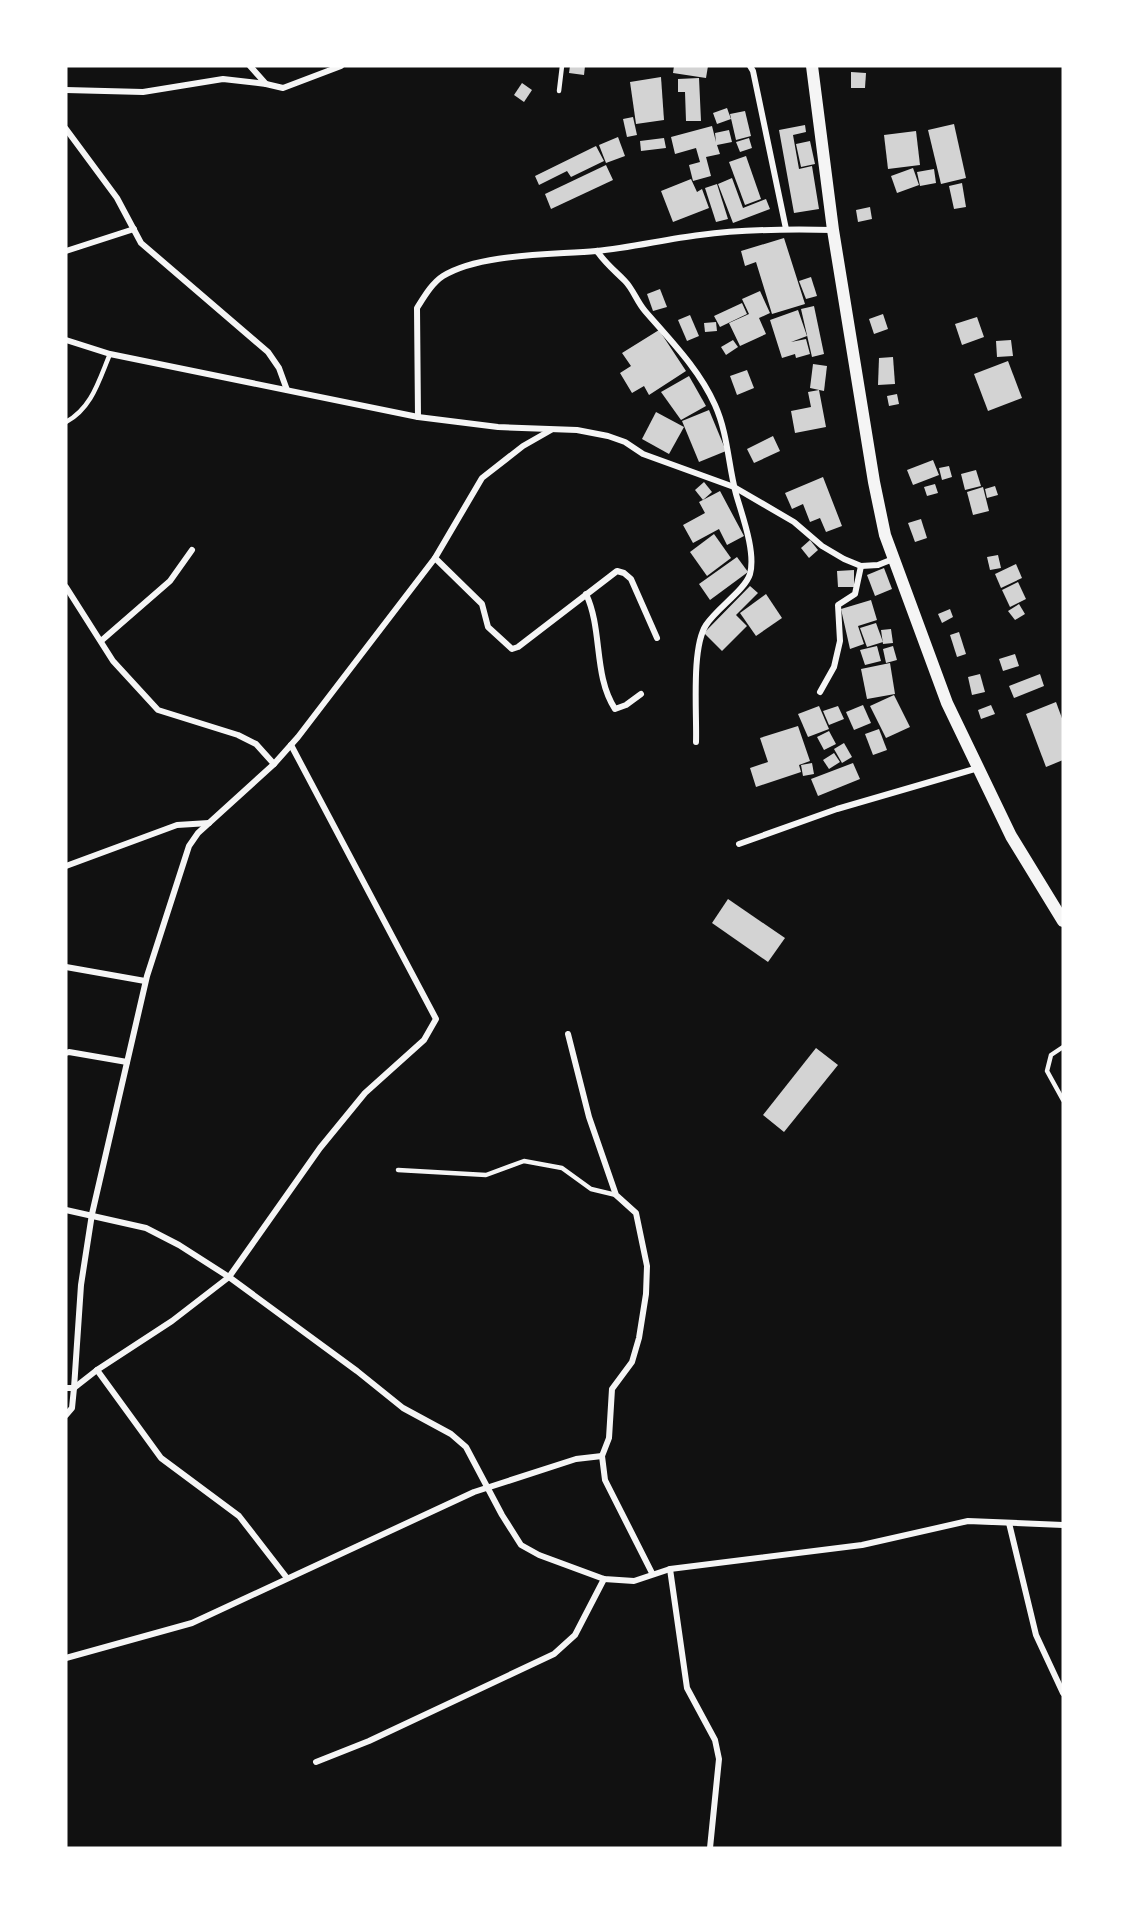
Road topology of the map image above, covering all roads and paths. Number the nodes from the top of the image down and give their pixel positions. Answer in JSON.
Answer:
{"nodes":[{"id":1,"x":250,"y":66,"type":"edge"},
{"id":2,"x":341,"y":66,"type":"edge"},
{"id":3,"x":562,"y":66,"type":"edge"},
{"id":4,"x":750,"y":66,"type":"edge"},
{"id":5,"x":812,"y":66,"type":"edge"},
{"id":6,"x":266,"y":84,"type":"junction"},
{"id":7,"x":66,"y":90,"type":"edge"},
{"id":8,"x":559,"y":91,"type":"dead end"},
{"id":9,"x":66,"y":129,"type":"edge"},
{"id":10,"x":134,"y":229,"type":"junction"},
{"id":11,"x":786,"y":229,"type":"junction"},
{"id":12,"x":833,"y":230,"type":"junction"},
{"id":13,"x":66,"y":251,"type":"edge"},
{"id":14,"x":597,"y":251,"type":"junction"},
{"id":15,"x":66,"y":340,"type":"edge"},
{"id":16,"x":110,"y":354,"type":"junction"},
{"id":17,"x":287,"y":390,"type":"junction"},
{"id":18,"x":418,"y":417,"type":"junction"},
{"id":19,"x":66,"y":422,"type":"edge"},
{"id":20,"x":550,"y":430,"type":"junction"},
{"id":21,"x":734,"y":487,"type":"junction"},
{"id":22,"x":192,"y":550,"type":"dead end"},
{"id":23,"x":435,"y":558,"type":"junction"},
{"id":24,"x":894,"y":559,"type":"junction"},
{"id":25,"x":861,"y":566,"type":"junction"},
{"id":26,"x":66,"y":587,"type":"edge"},
{"id":27,"x":586,"y":594,"type":"junction"},
{"id":28,"x":657,"y":638,"type":"dead end"},
{"id":29,"x":100,"y":642,"type":"junction"},
{"id":30,"x":820,"y":692,"type":"dead end"},
{"id":31,"x":641,"y":694,"type":"dead end"},
{"id":32,"x":696,"y":742,"type":"dead end"},
{"id":33,"x":291,"y":745,"type":"junction"},
{"id":34,"x":274,"y":764,"type":"junction"},
{"id":35,"x":978,"y":768,"type":"junction"},
{"id":36,"x":209,"y":823,"type":"junction"},
{"id":37,"x":739,"y":844,"type":"dead end"},
{"id":38,"x":66,"y":866,"type":"edge"},
{"id":39,"x":1063,"y":921,"type":"edge"},
{"id":40,"x":66,"y":968,"type":"edge"},
{"id":41,"x":146,"y":981,"type":"junction"},
{"id":42,"x":568,"y":1034,"type":"dead end"},
{"id":43,"x":1063,"y":1047,"type":"edge"},
{"id":44,"x":66,"y":1053,"type":"edge"},
{"id":45,"x":127,"y":1062,"type":"junction"},
{"id":46,"x":1063,"y":1100,"type":"edge"},
{"id":47,"x":398,"y":1170,"type":"dead end"},
{"id":48,"x":616,"y":1195,"type":"junction"},
{"id":49,"x":66,"y":1210,"type":"edge"},
{"id":50,"x":92,"y":1214,"type":"junction"},
{"id":51,"x":229,"y":1277,"type":"junction"},
{"id":52,"x":97,"y":1370,"type":"junction"},
{"id":53,"x":66,"y":1388,"type":"edge"},
{"id":54,"x":74,"y":1388,"type":"junction"},
{"id":55,"x":66,"y":1415,"type":"edge"},
{"id":56,"x":602,"y":1456,"type":"junction"},
{"id":57,"x":488,"y":1487,"type":"junction"},
{"id":58,"x":1010,"y":1523,"type":"junction"},
{"id":59,"x":1063,"y":1525,"type":"edge"},
{"id":60,"x":670,"y":1569,"type":"junction"},
{"id":61,"x":652,"y":1573,"type":"junction"},
{"id":62,"x":287,"y":1578,"type":"junction"},
{"id":63,"x":604,"y":1580,"type":"junction"},
{"id":64,"x":66,"y":1658,"type":"edge"},
{"id":65,"x":1063,"y":1693,"type":"edge"},
{"id":66,"x":316,"y":1762,"type":"dead end"},
{"id":67,"x":710,"y":1848,"type":"edge"}],
"edges":[{"from":1,"to":6,"type":"street"},
{"from":2,"to":6,"type":"street"},
{"from":3,"to":8,"type":"lane"},
{"from":4,"to":11,"type":"street"},
{"from":5,"to":12,"type":"main road"},
{"from":6,"to":7,"type":"street"},
{"from":9,"to":10,"type":"street"},
{"from":10,"to":13,"type":"street"},
{"from":10,"to":17,"type":"street"},
{"from":11,"to":12,"type":"street"},
{"from":11,"to":14,"type":"street"},
{"from":12,"to":24,"type":"main road"},
{"from":14,"to":18,"type":"street"},
{"from":14,"to":21,"type":"street"},
{"from":15,"to":16,"type":"street"},
{"from":16,"to":17,"type":"street"},
{"from":16,"to":19,"type":"lane"},
{"from":17,"to":18,"type":"street"},
{"from":18,"to":20,"type":"street"},
{"from":20,"to":21,"type":"street"},
{"from":20,"to":23,"type":"street"},
{"from":21,"to":25,"type":"street"},
{"from":21,"to":32,"type":"street"},
{"from":22,"to":29,"type":"street"},
{"from":23,"to":27,"type":"street"},
{"from":23,"to":33,"type":"street"},
{"from":24,"to":25,"type":"street"},
{"from":24,"to":35,"type":"main road"},
{"from":25,"to":30,"type":"street"},
{"from":26,"to":29,"type":"street"},
{"from":27,"to":28,"type":"street"},
{"from":27,"to":31,"type":"street"},
{"from":29,"to":34,"type":"street"},
{"from":33,"to":34,"type":"street"},
{"from":33,"to":51,"type":"street"},
{"from":34,"to":36,"type":"street"},
{"from":35,"to":37,"type":"street"},
{"from":35,"to":39,"type":"main road"},
{"from":36,"to":38,"type":"street"},
{"from":36,"to":41,"type":"street"},
{"from":40,"to":41,"type":"street"},
{"from":41,"to":45,"type":"street"},
{"from":42,"to":48,"type":"street"},
{"from":43,"to":46,"type":"lane"},
{"from":44,"to":45,"type":"street"},
{"from":45,"to":50,"type":"street"},
{"from":47,"to":48,"type":"lane"},
{"from":48,"to":56,"type":"street"},
{"from":49,"to":50,"type":"street"},
{"from":50,"to":51,"type":"street"},
{"from":50,"to":54,"type":"street"},
{"from":51,"to":52,"type":"street"},
{"from":51,"to":57,"type":"street"},
{"from":52,"to":54,"type":"street"},
{"from":52,"to":62,"type":"street"},
{"from":53,"to":54,"type":"street"},
{"from":54,"to":55,"type":"street"},
{"from":56,"to":57,"type":"street"},
{"from":56,"to":61,"type":"street"},
{"from":57,"to":62,"type":"street"},
{"from":57,"to":63,"type":"street"},
{"from":58,"to":59,"type":"street"},
{"from":58,"to":60,"type":"street"},
{"from":58,"to":65,"type":"street"},
{"from":60,"to":61,"type":"street"},
{"from":60,"to":67,"type":"street"},
{"from":61,"to":63,"type":"street"},
{"from":62,"to":64,"type":"street"},
{"from":63,"to":66,"type":"street"}]}
